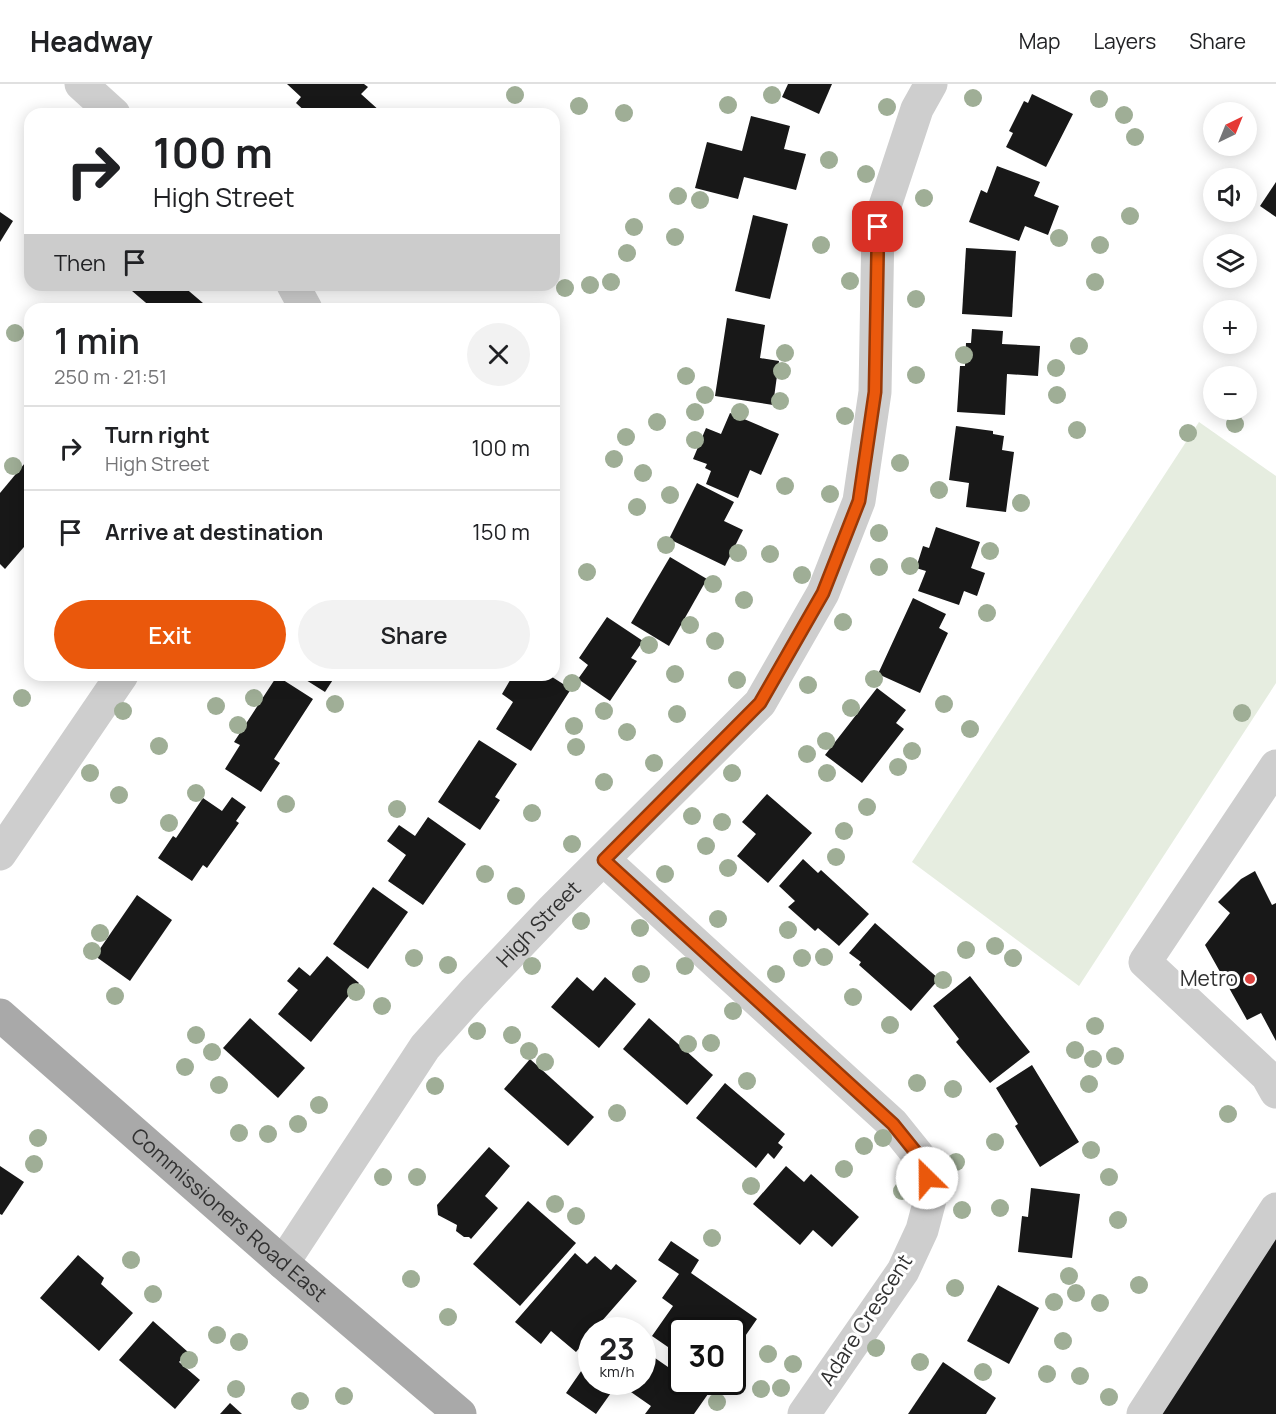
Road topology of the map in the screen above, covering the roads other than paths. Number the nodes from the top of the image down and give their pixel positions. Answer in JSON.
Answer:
{"nodes":[{"id":1,"x":81,"y":84,"type":"edge"},
{"id":2,"x":931,"y":84,"type":"edge"},
{"id":3,"x":107,"y":108,"type":"edge"},
{"id":4,"x":118,"y":681,"type":"edge"},
{"id":5,"x":1276,"y":766,"type":"edge"},
{"id":6,"x":0,"y":854,"type":"edge"},
{"id":7,"x":604,"y":860,"type":"junction"},
{"id":8,"x":0,"y":1015,"type":"edge"},
{"id":9,"x":1276,"y":1092,"type":"edge"},
{"id":10,"x":1276,"y":1209,"type":"edge"},
{"id":11,"x":283,"y":1263,"type":"junction"},
{"id":12,"x":460,"y":1414,"type":"edge"},
{"id":13,"x":804,"y":1414,"type":"edge"},
{"id":14,"x":1143,"y":1414,"type":"edge"}],
"edges":[{"from":1,"to":3,"type":"street"},
{"from":2,"to":7,"type":"street","name":"High Street"},
{"from":4,"to":6,"type":"street"},
{"from":5,"to":9,"type":"street"},
{"from":7,"to":11,"type":"street","name":"High Street"},
{"from":7,"to":13,"type":"street","name":"Adare Crescent"},
{"from":8,"to":11,"type":"main road","name":"Commissioners Road East"},
{"from":10,"to":14,"type":"street"},
{"from":11,"to":12,"type":"main road","name":"Commissioners Road East"}]}
